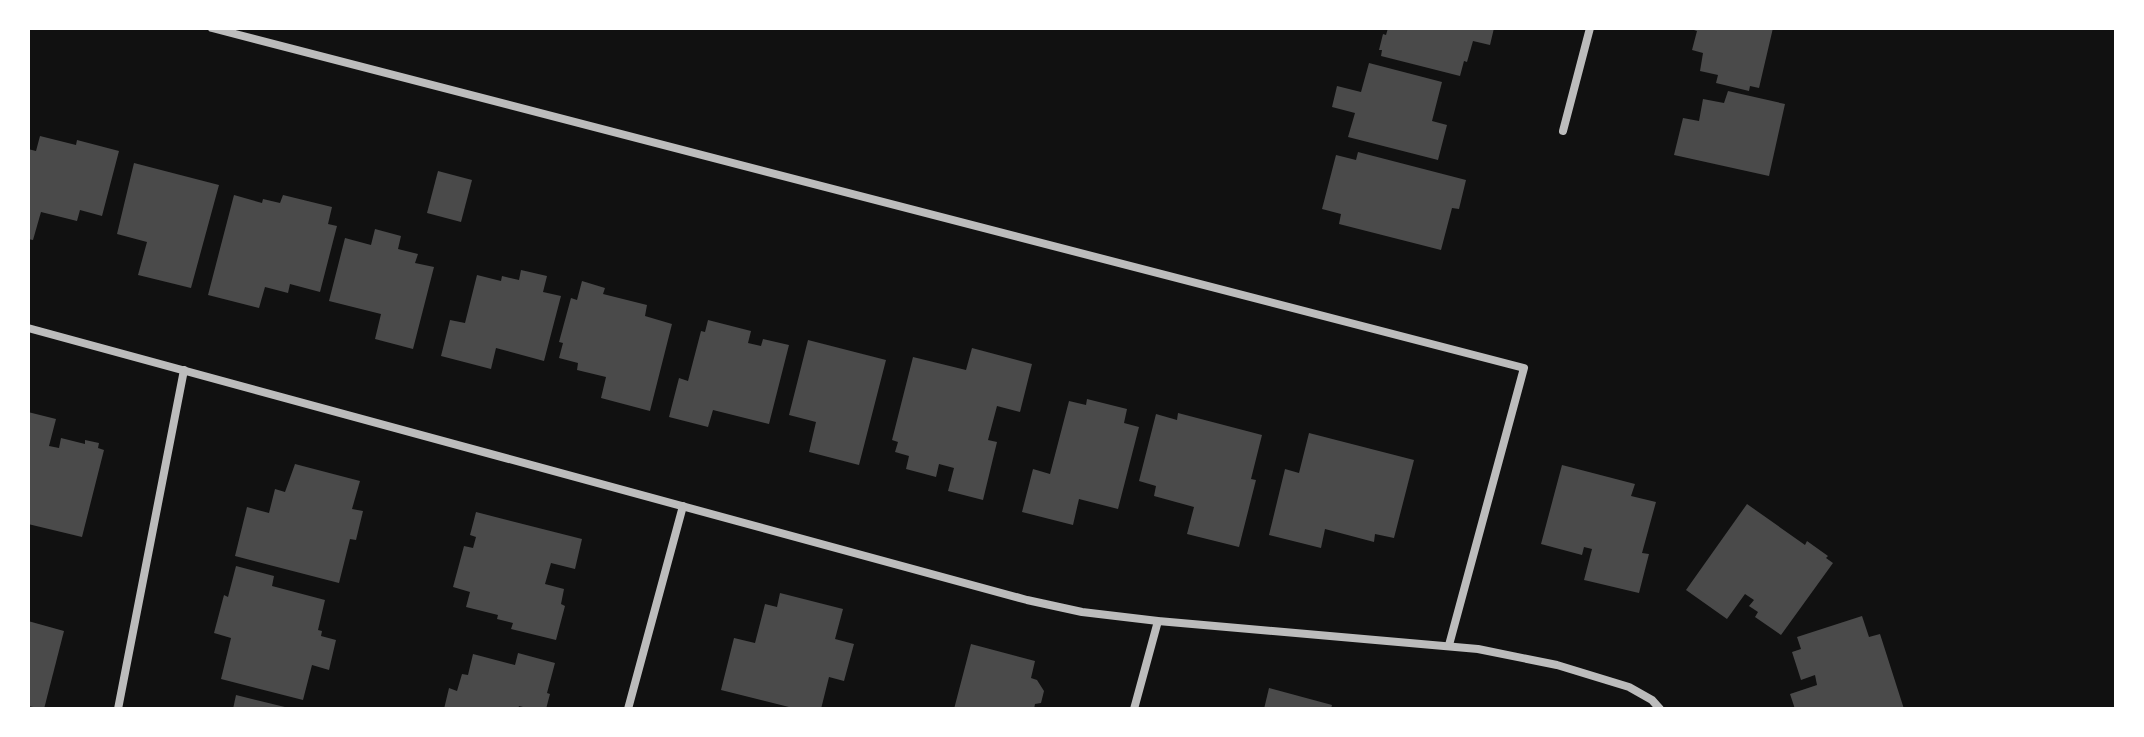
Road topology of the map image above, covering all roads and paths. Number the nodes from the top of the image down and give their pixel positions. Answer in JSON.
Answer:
{"nodes":[{"id":1,"x":212,"y":28,"type":"edge"},
{"id":2,"x":1590,"y":28,"type":"edge"},
{"id":3,"x":1563,"y":131,"type":"dead end"},
{"id":4,"x":28,"y":328,"type":"edge"},
{"id":5,"x":184,"y":370,"type":"junction"},
{"id":6,"x":683,"y":506,"type":"junction"},
{"id":7,"x":1158,"y":621,"type":"junction"},
{"id":8,"x":1449,"y":645,"type":"junction"},
{"id":9,"x":118,"y":709,"type":"edge"},
{"id":10,"x":628,"y":709,"type":"edge"},
{"id":11,"x":1134,"y":709,"type":"edge"},
{"id":12,"x":1660,"y":709,"type":"edge"}],
"edges":[{"from":1,"to":8,"type":"street"},
{"from":2,"to":3,"type":"street"},
{"from":4,"to":5,"type":"street"},
{"from":5,"to":6,"type":"street"},
{"from":5,"to":9,"type":"street"},
{"from":6,"to":7,"type":"street"},
{"from":6,"to":10,"type":"street"},
{"from":7,"to":8,"type":"street"},
{"from":7,"to":11,"type":"street"},
{"from":8,"to":12,"type":"street"}]}
